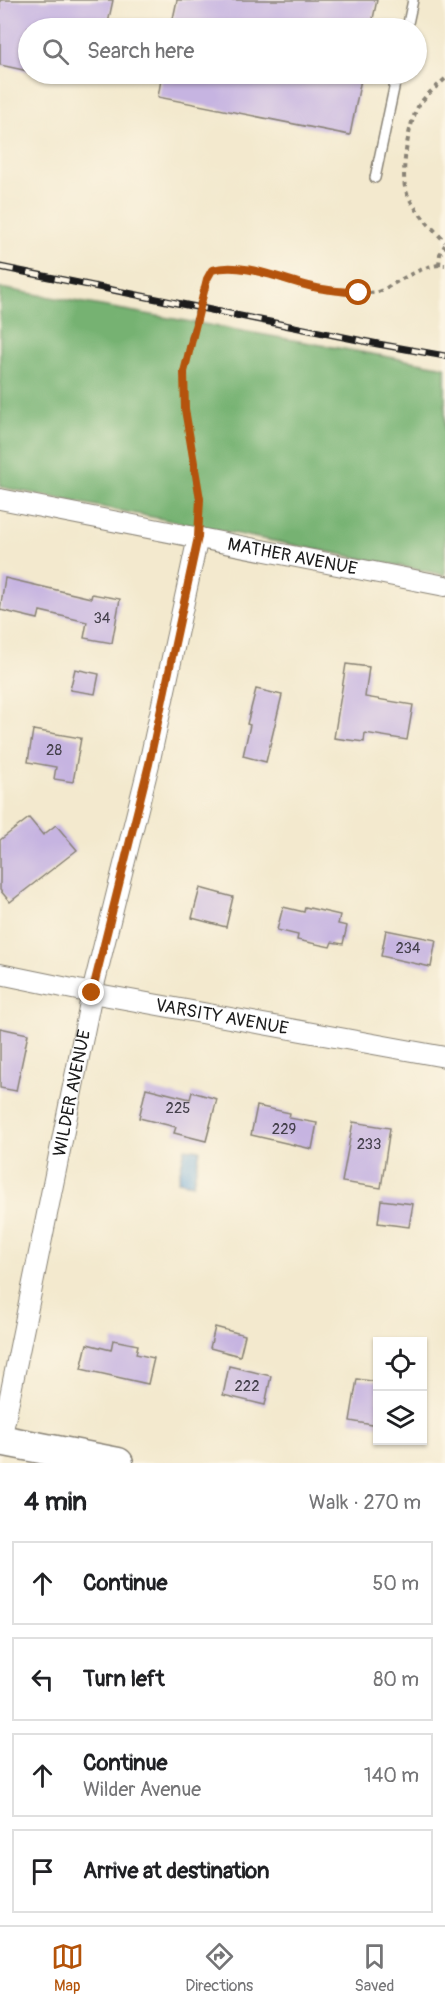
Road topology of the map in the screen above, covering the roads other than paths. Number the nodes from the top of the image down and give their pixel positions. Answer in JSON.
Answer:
{"nodes":[{"id":1,"x":413,"y":0,"type":"edge"},
{"id":2,"x":409,"y":18,"type":"edge"},
{"id":3,"x":395,"y":84,"type":"edge"},
{"id":4,"x":375,"y":178,"type":"dead end"},
{"id":5,"x":0,"y":499,"type":"edge"},
{"id":6,"x":198,"y":537,"type":"junction"},
{"id":7,"x":445,"y":586,"type":"edge"},
{"id":8,"x":0,"y":974,"type":"edge"},
{"id":9,"x":92,"y":993,"type":"junction"},
{"id":10,"x":445,"y":1057,"type":"edge"},
{"id":11,"x":0,"y":1440,"type":"edge"},
{"id":12,"x":118,"y":1463,"type":"edge"}],
"edges":[{"from":1,"to":2,"type":"lane"},
{"from":3,"to":4,"type":"lane"},
{"from":5,"to":6,"type":"street","name":"MATHER AVENUE"},
{"from":6,"to":7,"type":"street","name":"MATHER AVENUE"},
{"from":6,"to":9,"type":"street","name":"WILDER AVENUE"},
{"from":8,"to":9,"type":"street","name":"VARSITY AVENUE"},
{"from":9,"to":10,"type":"street","name":"VARSITY AVENUE"},
{"from":9,"to":11,"type":"street","name":"WILDER AVENUE"},
{"from":11,"to":12,"type":"main road"}]}
